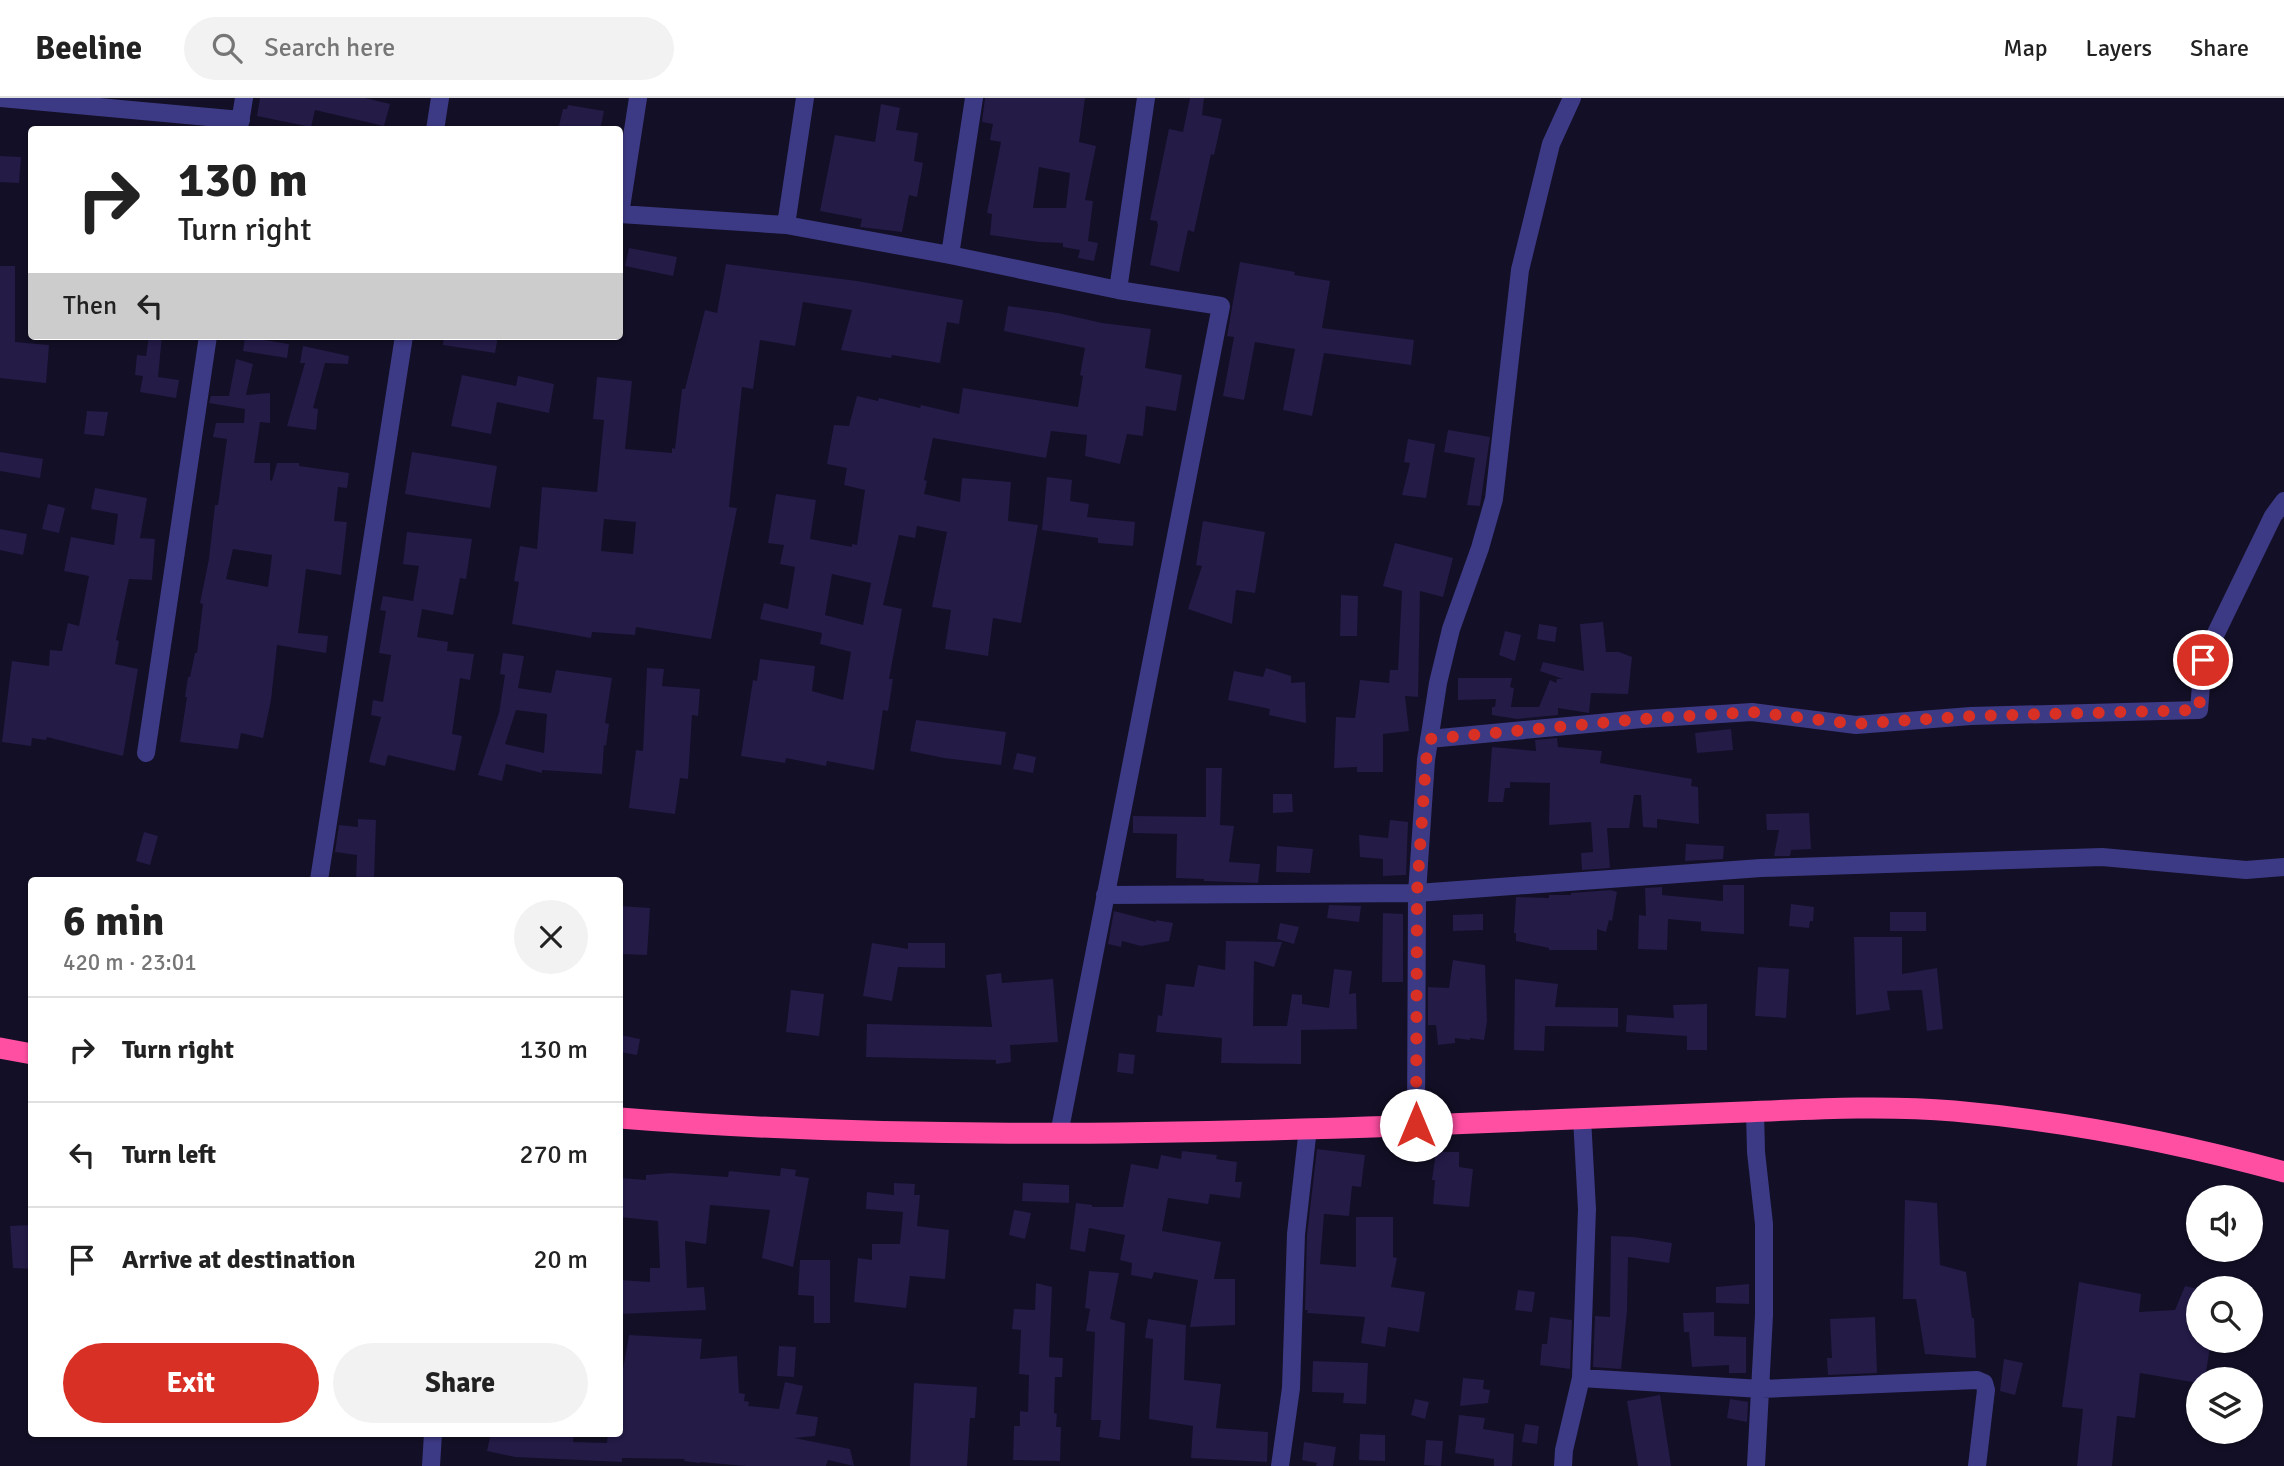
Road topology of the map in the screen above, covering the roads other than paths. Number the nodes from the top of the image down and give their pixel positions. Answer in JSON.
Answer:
{"nodes":[{"id":1,"x":0,"y":98,"type":"edge"},
{"id":2,"x":244,"y":98,"type":"edge"},
{"id":3,"x":440,"y":98,"type":"edge"},
{"id":4,"x":638,"y":98,"type":"edge"},
{"id":5,"x":805,"y":98,"type":"edge"},
{"id":6,"x":974,"y":98,"type":"edge"},
{"id":7,"x":1146,"y":98,"type":"edge"},
{"id":8,"x":1572,"y":98,"type":"edge"},
{"id":9,"x":240,"y":125,"type":"edge"},
{"id":10,"x":436,"y":126,"type":"edge"},
{"id":11,"x":623,"y":195,"type":"edge"},
{"id":12,"x":623,"y":214,"type":"edge"},
{"id":13,"x":786,"y":225,"type":"junction"},
{"id":14,"x":950,"y":255,"type":"junction"},
{"id":15,"x":1118,"y":290,"type":"junction"},
{"id":16,"x":207,"y":340,"type":"edge"},
{"id":17,"x":403,"y":340,"type":"edge"},
{"id":18,"x":2284,"y":501,"type":"edge"},
{"id":19,"x":1429,"y":739,"type":"junction"},
{"id":20,"x":146,"y":753,"type":"dead end"},
{"id":21,"x":2284,"y":867,"type":"edge"},
{"id":22,"x":319,"y":877,"type":"edge"},
{"id":23,"x":1417,"y":892,"type":"junction"},
{"id":24,"x":1105,"y":895,"type":"junction"},
{"id":25,"x":0,"y":1048,"type":"edge"},
{"id":26,"x":28,"y":1053,"type":"edge"},
{"id":27,"x":1755,"y":1111,"type":"junction"},
{"id":28,"x":623,"y":1118,"type":"edge"},
{"id":29,"x":1582,"y":1118,"type":"junction"},
{"id":30,"x":1416,"y":1125,"type":"junction"},
{"id":31,"x":1308,"y":1128,"type":"junction"},
{"id":32,"x":1059,"y":1134,"type":"junction"},
{"id":33,"x":2284,"y":1172,"type":"edge"},
{"id":34,"x":1581,"y":1378,"type":"junction"},
{"id":35,"x":1761,"y":1389,"type":"junction"},
{"id":36,"x":433,"y":1437,"type":"edge"},
{"id":37,"x":430,"y":1466,"type":"edge"},
{"id":38,"x":1280,"y":1466,"type":"edge"},
{"id":39,"x":1563,"y":1466,"type":"edge"},
{"id":40,"x":1756,"y":1466,"type":"edge"},
{"id":41,"x":1977,"y":1466,"type":"edge"}],
"edges":[{"from":1,"to":9,"type":"street"},
{"from":2,"to":9,"type":"street"},
{"from":3,"to":10,"type":"street"},
{"from":4,"to":11,"type":"street"},
{"from":5,"to":13,"type":"street"},
{"from":6,"to":14,"type":"street"},
{"from":7,"to":15,"type":"street"},
{"from":8,"to":19,"type":"street"},
{"from":12,"to":13,"type":"street"},
{"from":13,"to":14,"type":"street"},
{"from":14,"to":15,"type":"street"},
{"from":15,"to":24,"type":"street"},
{"from":16,"to":20,"type":"street"},
{"from":17,"to":22,"type":"street"},
{"from":18,"to":19,"type":"street"},
{"from":19,"to":23,"type":"street"},
{"from":21,"to":23,"type":"street"},
{"from":23,"to":24,"type":"street"},
{"from":23,"to":30,"type":"street"},
{"from":24,"to":32,"type":"street"},
{"from":25,"to":26,"type":"highway"},
{"from":27,"to":29,"type":"highway"},
{"from":27,"to":33,"type":"highway"},
{"from":27,"to":35,"type":"street"},
{"from":28,"to":32,"type":"highway"},
{"from":29,"to":30,"type":"highway"},
{"from":29,"to":34,"type":"street"},
{"from":30,"to":31,"type":"highway"},
{"from":31,"to":32,"type":"highway"},
{"from":31,"to":38,"type":"street"},
{"from":34,"to":35,"type":"street"},
{"from":34,"to":39,"type":"street"},
{"from":35,"to":40,"type":"street"},
{"from":35,"to":41,"type":"street"},
{"from":36,"to":37,"type":"street"}]}
